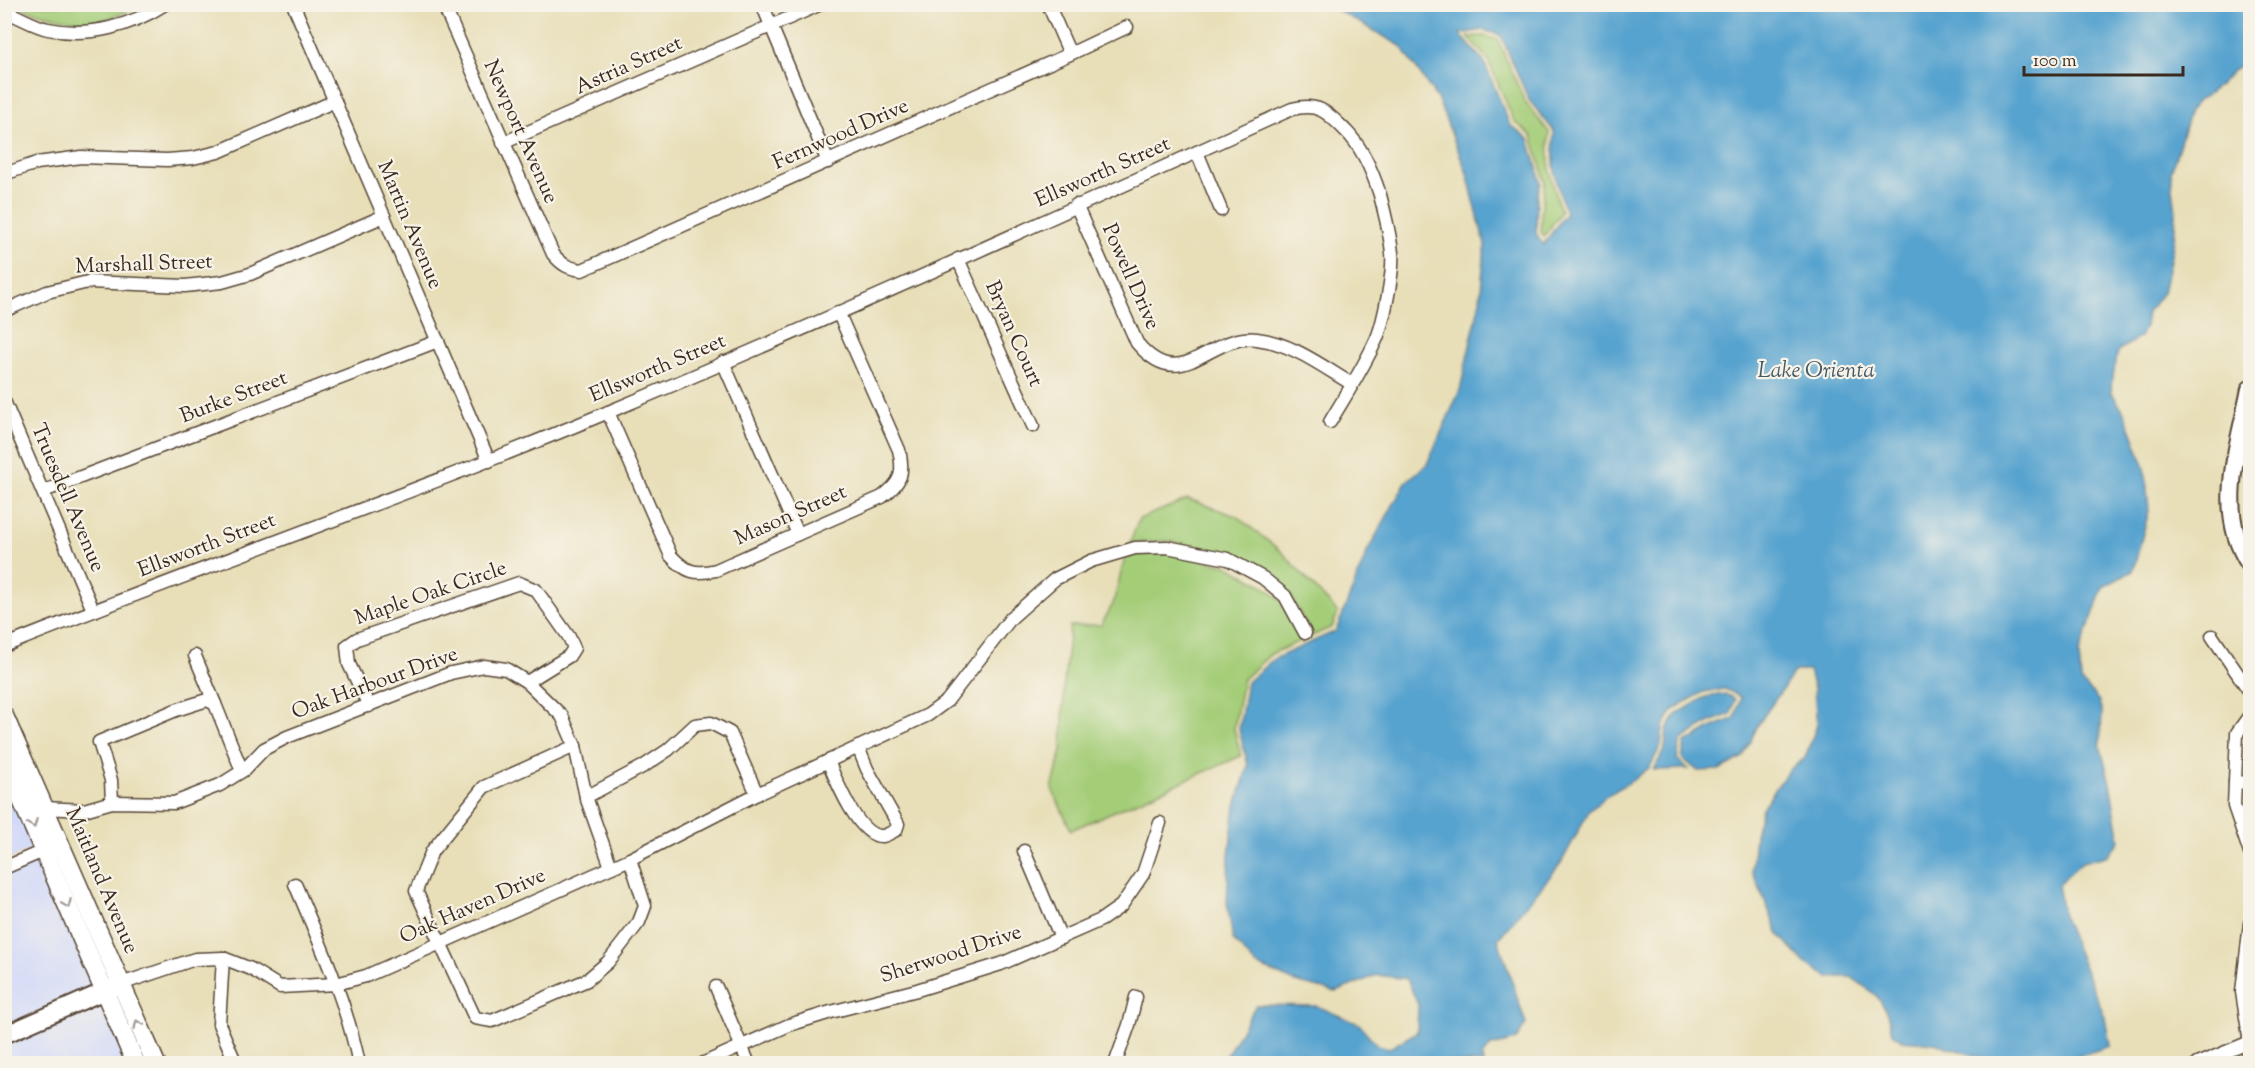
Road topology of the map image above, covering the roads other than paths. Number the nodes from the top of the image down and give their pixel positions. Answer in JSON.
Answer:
{"nodes":[{"id":1,"x":165,"y":4,"type":"edge"},
{"id":2,"x":293,"y":4,"type":"edge"},
{"id":3,"x":442,"y":4,"type":"edge"},
{"id":4,"x":762,"y":4,"type":"edge"},
{"id":5,"x":821,"y":4,"type":"edge"},
{"id":6,"x":1048,"y":4,"type":"edge"},
{"id":7,"x":4,"y":11,"type":"edge"},
{"id":8,"x":771,"y":26,"type":"junction"},
{"id":9,"x":1127,"y":27,"type":"dead end"},
{"id":10,"x":1071,"y":54,"type":"junction"},
{"id":11,"x":335,"y":101,"type":"junction"},
{"id":12,"x":503,"y":143,"type":"junction"},
{"id":13,"x":1197,"y":152,"type":"junction"},
{"id":14,"x":828,"y":162,"type":"junction"},
{"id":15,"x":4,"y":174,"type":"edge"},
{"id":16,"x":1076,"y":205,"type":"junction"},
{"id":17,"x":1221,"y":210,"type":"dead end"},
{"id":18,"x":384,"y":216,"type":"junction"},
{"id":19,"x":958,"y":259,"type":"junction"},
{"id":20,"x":570,"y":269,"type":"joint"},
{"id":21,"x":4,"y":311,"type":"edge"},
{"id":22,"x":838,"y":312,"type":"junction"},
{"id":23,"x":438,"y":341,"type":"junction"},
{"id":24,"x":723,"y":362,"type":"junction"},
{"id":25,"x":1352,"y":384,"type":"junction"},
{"id":26,"x":2250,"y":389,"type":"edge"},
{"id":27,"x":4,"y":401,"type":"edge"},
{"id":28,"x":608,"y":412,"type":"junction"},
{"id":29,"x":1330,"y":422,"type":"dead end"},
{"id":30,"x":1033,"y":426,"type":"dead end"},
{"id":31,"x":489,"y":461,"type":"junction"},
{"id":32,"x":44,"y":491,"type":"junction"},
{"id":33,"x":798,"y":534,"type":"junction"},
{"id":34,"x":2250,"y":565,"type":"edge"},
{"id":35,"x":93,"y":610,"type":"junction"},
{"id":36,"x":1305,"y":633,"type":"dead end"},
{"id":37,"x":2212,"y":636,"type":"dead end"},
{"id":38,"x":4,"y":646,"type":"edge"},
{"id":39,"x":195,"y":656,"type":"dead end"},
{"id":40,"x":527,"y":682,"type":"junction"},
{"id":41,"x":2250,"y":692,"type":"edge"},
{"id":42,"x":215,"y":704,"type":"junction"},
{"id":43,"x":369,"y":706,"type":"junction"},
{"id":44,"x":2250,"y":715,"type":"edge"},
{"id":45,"x":4,"y":716,"type":"edge"},
{"id":46,"x":575,"y":746,"type":"junction"},
{"id":47,"x":858,"y":747,"type":"junction"},
{"id":48,"x":4,"y":759,"type":"edge"},
{"id":49,"x":828,"y":761,"type":"junction"},
{"id":50,"x":242,"y":771,"type":"junction"},
{"id":51,"x":2235,"y":782,"type":"junction"},
{"id":52,"x":2250,"y":783,"type":"edge"},
{"id":53,"x":757,"y":794,"type":"junction"},
{"id":54,"x":586,"y":797,"type":"junction"},
{"id":55,"x":112,"y":802,"type":"junction"},
{"id":56,"x":44,"y":808,"type":"junction"},
{"id":57,"x":1160,"y":823,"type":"dead end"},
{"id":58,"x":52,"y":847,"type":"junction"},
{"id":59,"x":1024,"y":851,"type":"dead end"},
{"id":60,"x":2250,"y":854,"type":"edge"},
{"id":61,"x":630,"y":859,"type":"junction"},
{"id":62,"x":610,"y":867,"type":"junction"},
{"id":63,"x":4,"y":868,"type":"edge"},
{"id":64,"x":295,"y":884,"type":"dead end"},
{"id":65,"x":2250,"y":929,"type":"edge"},
{"id":66,"x":1061,"y":938,"type":"junction"},
{"id":67,"x":442,"y":942,"type":"junction"},
{"id":68,"x":223,"y":958,"type":"junction"},
{"id":69,"x":336,"y":984,"type":"junction"},
{"id":70,"x":112,"y":987,"type":"junction"},
{"id":71,"x":716,"y":987,"type":"dead end"},
{"id":72,"x":1136,"y":997,"type":"dead end"},
{"id":73,"x":4,"y":1035,"type":"edge"},
{"id":74,"x":2250,"y":1042,"type":"edge"},
{"id":75,"x":742,"y":1046,"type":"junction"},
{"id":76,"x":136,"y":1064,"type":"edge"},
{"id":77,"x":156,"y":1064,"type":"edge"},
{"id":78,"x":236,"y":1064,"type":"edge"},
{"id":79,"x":358,"y":1064,"type":"edge"},
{"id":80,"x":702,"y":1064,"type":"edge"},
{"id":81,"x":749,"y":1064,"type":"edge"},
{"id":82,"x":1114,"y":1064,"type":"edge"},
{"id":83,"x":2197,"y":1064,"type":"edge"}],
"edges":[{"from":1,"to":7,"type":"street"},
{"from":2,"to":11,"type":"street","name":"Martin Avenue"},
{"from":3,"to":12,"type":"street","name":"Newport Avenue"},
{"from":4,"to":8,"type":"street"},
{"from":5,"to":8,"type":"street","name":"Astria Street"},
{"from":6,"to":10,"type":"street"},
{"from":8,"to":12,"type":"street","name":"Astria Street"},
{"from":8,"to":14,"type":"street"},
{"from":9,"to":10,"type":"street","name":"Fernwood Drive"},
{"from":10,"to":14,"type":"street","name":"Fernwood Drive"},
{"from":11,"to":15,"type":"street"},
{"from":11,"to":18,"type":"street","name":"Martin Avenue"},
{"from":12,"to":20,"type":"street","name":"Newport Avenue"},
{"from":13,"to":16,"type":"street","name":"Ellsworth Street"},
{"from":13,"to":17,"type":"street"},
{"from":13,"to":25,"type":"street","name":"Ellsworth Street"},
{"from":14,"to":20,"type":"street","name":"Fernwood Drive"},
{"from":16,"to":19,"type":"street","name":"Ellsworth Street"},
{"from":16,"to":25,"type":"street","name":"Powell Drive"},
{"from":18,"to":21,"type":"street","name":"Marshall Street"},
{"from":18,"to":23,"type":"street","name":"Martin Avenue"},
{"from":19,"to":22,"type":"street","name":"Ellsworth Street"},
{"from":19,"to":30,"type":"street","name":"Bryan Court"},
{"from":22,"to":24,"type":"street","name":"Ellsworth Street"},
{"from":22,"to":33,"type":"street","name":"Mason Street"},
{"from":23,"to":31,"type":"street","name":"Martin Avenue"},
{"from":23,"to":32,"type":"street","name":"Burke Street"},
{"from":24,"to":28,"type":"street","name":"Ellsworth Street"},
{"from":24,"to":33,"type":"street"},
{"from":25,"to":29,"type":"street"},
{"from":26,"to":34,"type":"street"},
{"from":27,"to":32,"type":"street","name":"Truesdell Avenue"},
{"from":28,"to":31,"type":"street","name":"Ellsworth Street"},
{"from":28,"to":33,"type":"street","name":"Mason Street"},
{"from":31,"to":35,"type":"street","name":"Ellsworth Street"},
{"from":32,"to":35,"type":"street","name":"Truesdell Avenue"},
{"from":35,"to":38,"type":"street","name":"Ellsworth Street"},
{"from":36,"to":47,"type":"street","name":"Oak Haven Drive"},
{"from":37,"to":41,"type":"street"},
{"from":39,"to":42,"type":"street"},
{"from":40,"to":43,"type":"street","name":"Oak Harbour Drive"},
{"from":40,"to":43,"type":"street","name":"Maple Oak Circle"},
{"from":40,"to":46,"type":"street","name":"Oak Harbour Drive"},
{"from":42,"to":50,"type":"street"},
{"from":42,"to":55,"type":"street"},
{"from":43,"to":50,"type":"street","name":"Oak Harbour Drive"},
{"from":44,"to":51,"type":"street"},
{"from":45,"to":56,"type":"main road","name":"Maitland Avenue"},
{"from":46,"to":54,"type":"street","name":"Oak Harbour Drive"},
{"from":46,"to":67,"type":"street"},
{"from":47,"to":49,"type":"street","name":"Oak Haven Drive"},
{"from":47,"to":49,"type":"street"},
{"from":48,"to":58,"type":"main road","name":"Maitland Avenue","one_way":true},
{"from":49,"to":53,"type":"street","name":"Oak Haven Drive"},
{"from":50,"to":55,"type":"street","name":"Oak Harbour Drive"},
{"from":51,"to":52,"type":"street"},
{"from":51,"to":60,"type":"street"},
{"from":53,"to":54,"type":"street"},
{"from":53,"to":61,"type":"street","name":"Oak Haven Drive"},
{"from":54,"to":62,"type":"street","name":"Oak Harbour Drive"},
{"from":55,"to":56,"type":"street","name":"Oak Harbour Drive"},
{"from":56,"to":58,"type":"main road","name":"Maitland Avenue"},
{"from":57,"to":66,"type":"street","name":"Sherwood Drive"},
{"from":58,"to":63,"type":"street"},
{"from":58,"to":70,"type":"main road","name":"Maitland Avenue"},
{"from":59,"to":66,"type":"street"},
{"from":61,"to":62,"type":"street","name":"Oak Haven Drive"},
{"from":61,"to":67,"type":"street"},
{"from":62,"to":67,"type":"street","name":"Oak Haven Drive"},
{"from":64,"to":69,"type":"street"},
{"from":65,"to":74,"type":"street"},
{"from":66,"to":75,"type":"street","name":"Sherwood Drive"},
{"from":67,"to":69,"type":"street","name":"Oak Haven Drive"},
{"from":68,"to":69,"type":"street","name":"Oak Haven Drive"},
{"from":68,"to":70,"type":"street","name":"Oak Haven Drive"},
{"from":68,"to":78,"type":"street"},
{"from":69,"to":79,"type":"street"},
{"from":70,"to":73,"type":"street"},
{"from":70,"to":76,"type":"main road","name":"Maitland Avenue"},
{"from":77,"to":70,"type":"main road","name":"Maitland Avenue","one_way":true},
{"from":71,"to":75,"type":"street"},
{"from":72,"to":82,"type":"street"},
{"from":74,"to":83,"type":"street"},
{"from":75,"to":80,"type":"street","name":"Sherwood Drive"},
{"from":75,"to":81,"type":"street"}]}
